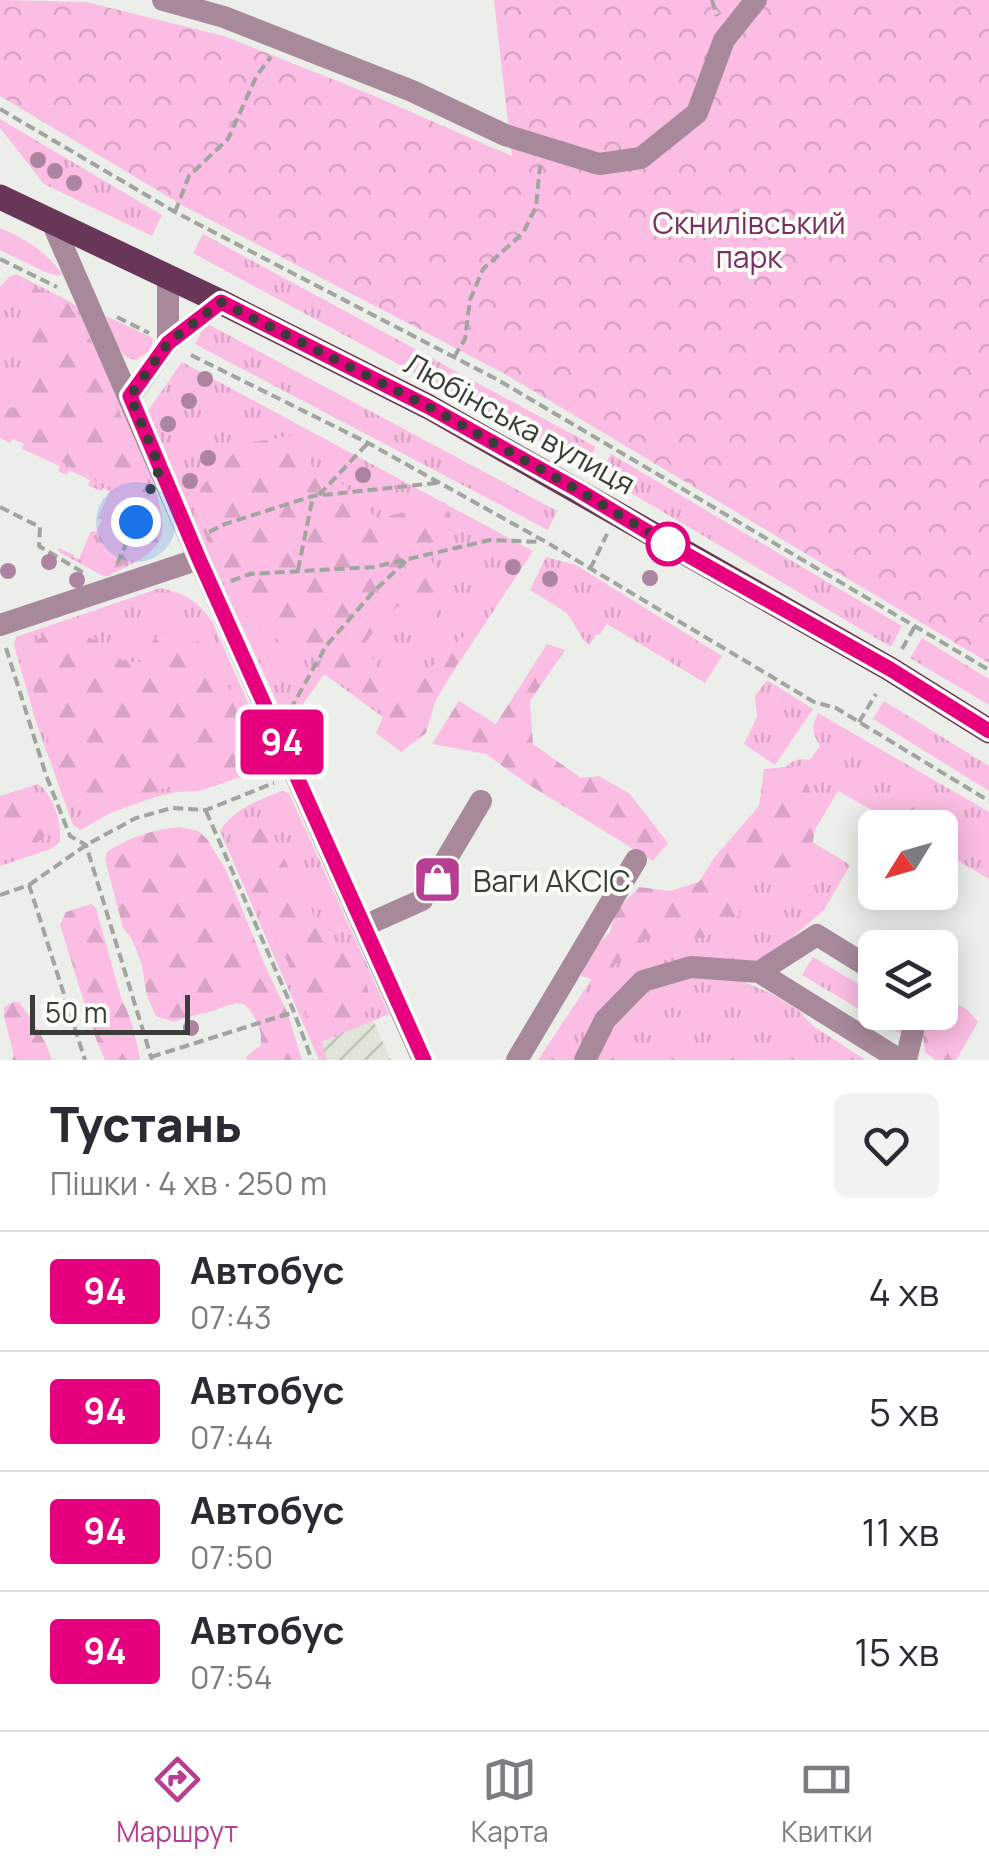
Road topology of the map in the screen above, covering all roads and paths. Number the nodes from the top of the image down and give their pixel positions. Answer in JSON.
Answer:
{"nodes":[{"id":1,"x":163,"y":0,"type":"edge"},
{"id":2,"x":756,"y":0,"type":"edge"},
{"id":3,"x":284,"y":41,"type":"junction"},
{"id":4,"x":0,"y":109,"type":"edge"},
{"id":5,"x":550,"y":149,"type":"junction"},
{"id":6,"x":0,"y":198,"type":"edge"},
{"id":7,"x":175,"y":212,"type":"junction"},
{"id":8,"x":52,"y":222,"type":"junction"},
{"id":9,"x":0,"y":259,"type":"edge"},
{"id":10,"x":168,"y":277,"type":"junction"},
{"id":11,"x":60,"y":289,"type":"dead end"},
{"id":12,"x":221,"y":302,"type":"junction"},
{"id":13,"x":115,"y":316,"type":"dead end"},
{"id":14,"x":162,"y":340,"type":"junction"},
{"id":15,"x":193,"y":356,"type":"dead end"},
{"id":16,"x":454,"y":356,"type":"junction"},
{"id":17,"x":130,"y":396,"type":"junction"},
{"id":18,"x":368,"y":443,"type":"junction"},
{"id":19,"x":160,"y":468,"type":"junction"},
{"id":20,"x":439,"y":483,"type":"junction"},
{"id":21,"x":316,"y":496,"type":"junction"},
{"id":22,"x":0,"y":506,"type":"edge"},
{"id":23,"x":606,"y":534,"type":"dead end"},
{"id":24,"x":546,"y":542,"type":"junction"},
{"id":25,"x":195,"y":550,"type":"junction"},
{"id":26,"x":408,"y":558,"type":"junction"},
{"id":27,"x":590,"y":569,"type":"junction"},
{"id":28,"x":298,"y":572,"type":"junction"},
{"id":29,"x":111,"y":577,"type":"dead end"},
{"id":30,"x":100,"y":582,"type":"dead end"},
{"id":31,"x":212,"y":588,"type":"junction"},
{"id":32,"x":0,"y":625,"type":"edge"},
{"id":33,"x":915,"y":626,"type":"junction"},
{"id":34,"x":0,"y":640,"type":"edge"},
{"id":35,"x":900,"y":653,"type":"dead end"},
{"id":36,"x":989,"y":670,"type":"edge"},
{"id":37,"x":876,"y":694,"type":"dead end"},
{"id":38,"x":859,"y":722,"type":"junction"},
{"id":39,"x":989,"y":731,"type":"edge"},
{"id":40,"x":278,"y":732,"type":"junction"},
{"id":41,"x":295,"y":775,"type":"junction"},
{"id":42,"x":481,"y":801,"type":"dead end"},
{"id":43,"x":989,"y":801,"type":"edge"},
{"id":44,"x":206,"y":810,"type":"junction"},
{"id":45,"x":86,"y":845,"type":"junction"},
{"id":46,"x":636,"y":860,"type":"dead end"},
{"id":47,"x":29,"y":884,"type":"junction"},
{"id":48,"x":0,"y":895,"type":"edge"},
{"id":49,"x":364,"y":926,"type":"junction"},
{"id":50,"x":858,"y":960,"type":"edge"},
{"id":51,"x":759,"y":972,"type":"junction"},
{"id":52,"x":294,"y":1012,"type":"junction"},
{"id":53,"x":912,"y":1030,"type":"edge"},
{"id":54,"x":152,"y":1058,"type":"edge"},
{"id":55,"x":86,"y":1060,"type":"edge"},
{"id":56,"x":312,"y":1060,"type":"edge"},
{"id":57,"x":424,"y":1060,"type":"edge"},
{"id":58,"x":517,"y":1060,"type":"edge"},
{"id":59,"x":585,"y":1060,"type":"edge"},
{"id":60,"x":903,"y":1060,"type":"edge"}],
"edges":[{"from":1,"to":3,"type":"street"},
{"from":2,"to":5,"type":"street"},
{"from":3,"to":5,"type":"street"},
{"from":3,"to":7,"type":"path"},
{"from":4,"to":7,"type":"path"},
{"from":5,"to":16,"type":"path"},
{"from":6,"to":8,"type":"main road","name":"Любінська вулиця"},
{"from":7,"to":16,"type":"path"},
{"from":8,"to":10,"type":"main road","name":"Любінська вулиця"},
{"from":8,"to":17,"type":"street"},
{"from":9,"to":11,"type":"path"},
{"from":10,"to":12,"type":"main road","name":"Любінська вулиця"},
{"from":10,"to":14,"type":"street"},
{"from":12,"to":14,"type":"street"},
{"from":12,"to":39,"type":"main road","name":"Любінська вулиця"},
{"from":13,"to":14,"type":"path"},
{"from":14,"to":17,"type":"street"},
{"from":15,"to":18,"type":"path"},
{"from":16,"to":33,"type":"path"},
{"from":17,"to":19,"type":"street"},
{"from":18,"to":20,"type":"path"},
{"from":18,"to":21,"type":"path"},
{"from":19,"to":25,"type":"street"},
{"from":19,"to":29,"type":"path"},
{"from":20,"to":21,"type":"path"},
{"from":20,"to":24,"type":"path"},
{"from":21,"to":25,"type":"path"},
{"from":21,"to":28,"type":"path"},
{"from":22,"to":30,"type":"path"},
{"from":23,"to":27,"type":"path"},
{"from":24,"to":26,"type":"path"},
{"from":24,"to":27,"type":"path"},
{"from":25,"to":31,"type":"street"},
{"from":25,"to":32,"type":"street"},
{"from":26,"to":28,"type":"path"},
{"from":26,"to":40,"type":"path"},
{"from":27,"to":38,"type":"path"},
{"from":28,"to":31,"type":"path"},
{"from":31,"to":40,"type":"street"},
{"from":33,"to":35,"type":"path"},
{"from":33,"to":36,"type":"path"},
{"from":34,"to":45,"type":"path"},
{"from":37,"to":38,"type":"path"},
{"from":38,"to":43,"type":"path"},
{"from":40,"to":41,"type":"street"},
{"from":41,"to":44,"type":"path"},
{"from":41,"to":49,"type":"street"},
{"from":42,"to":49,"type":"street"},
{"from":44,"to":45,"type":"path"},
{"from":44,"to":52,"type":"path"},
{"from":45,"to":47,"type":"path"},
{"from":45,"to":54,"type":"path"},
{"from":46,"to":58,"type":"street"},
{"from":47,"to":48,"type":"path"},
{"from":47,"to":55,"type":"path"},
{"from":49,"to":57,"type":"street"},
{"from":50,"to":51,"type":"street"},
{"from":51,"to":59,"type":"street"},
{"from":51,"to":60,"type":"street"},
{"from":52,"to":54,"type":"path"},
{"from":52,"to":56,"type":"path"},
{"from":53,"to":60,"type":"street"}]}
